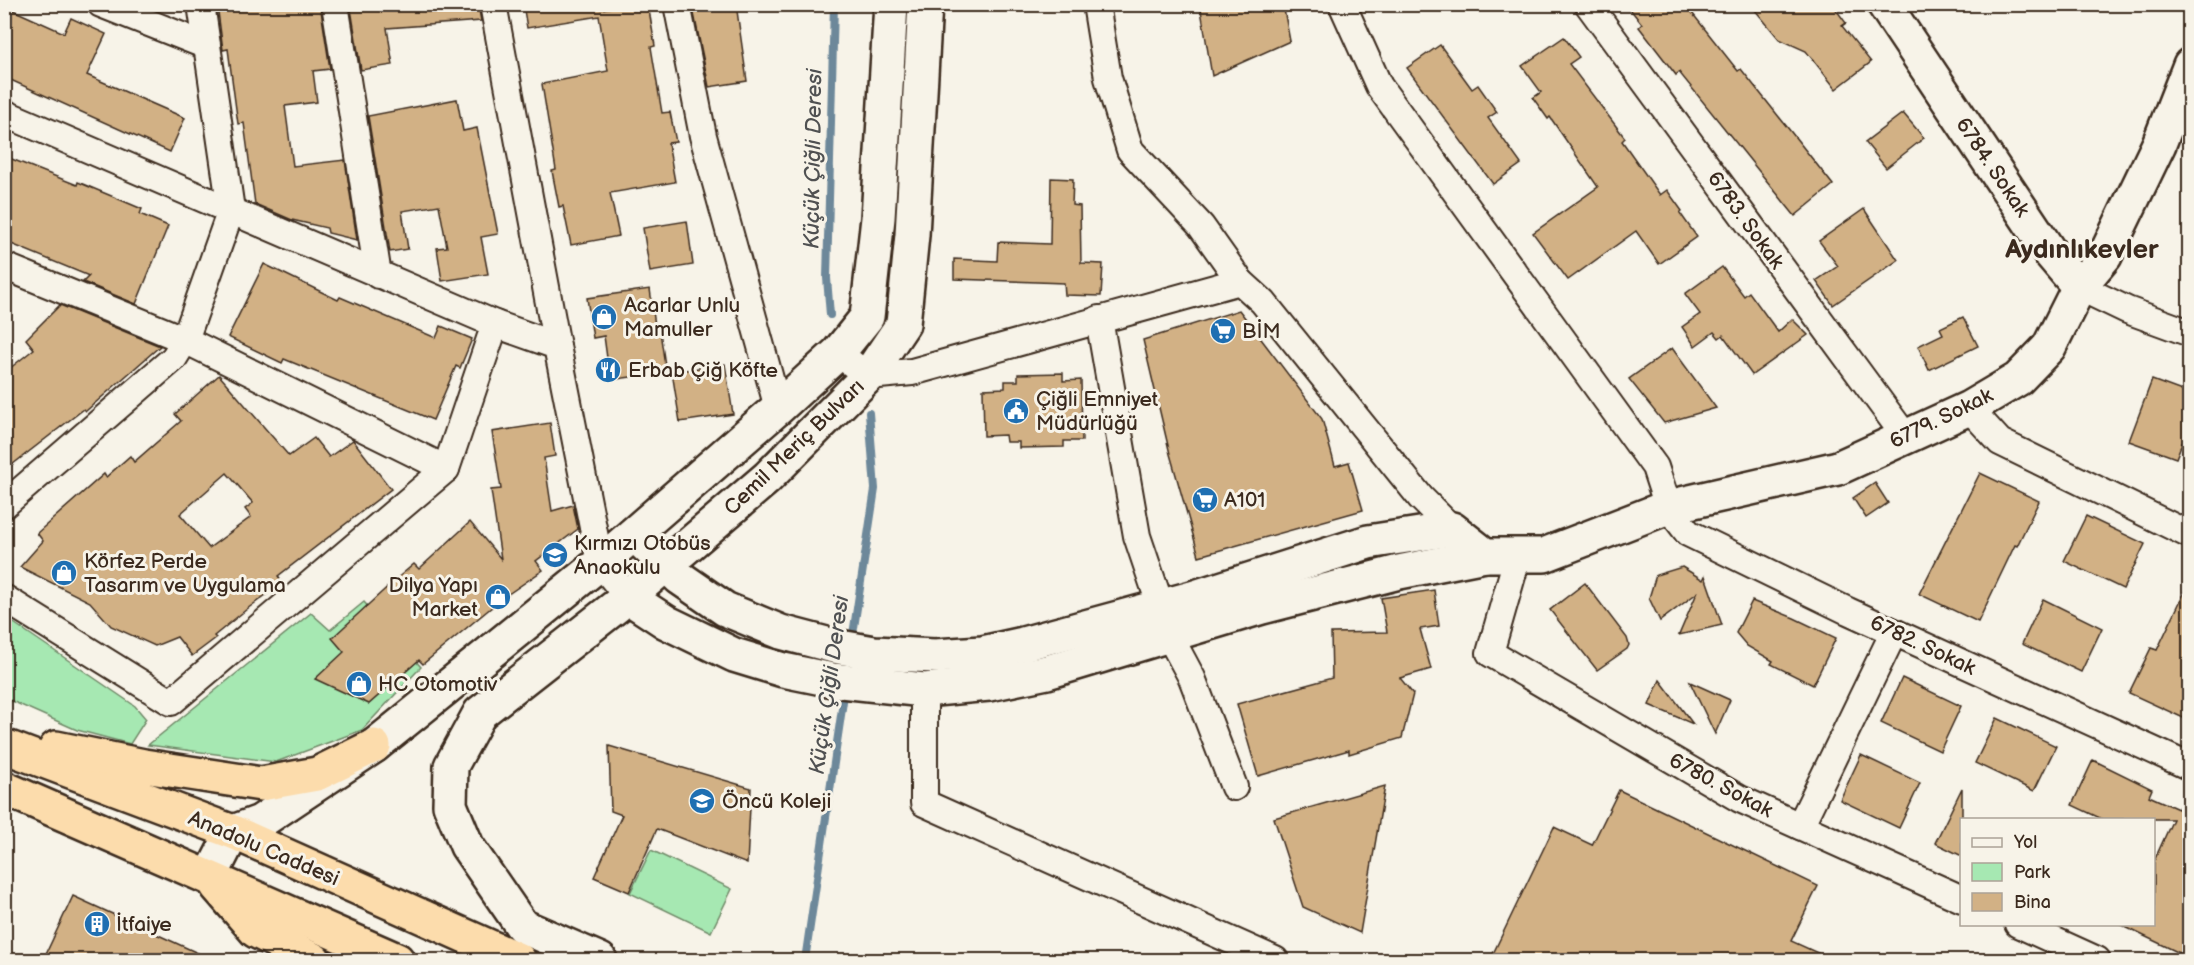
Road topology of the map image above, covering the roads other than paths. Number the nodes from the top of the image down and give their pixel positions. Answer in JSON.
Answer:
{"nodes":[{"id":1,"x":100,"y":4,"type":"edge"},
{"id":2,"x":201,"y":4,"type":"edge"},
{"id":3,"x":335,"y":4,"type":"edge"},
{"id":4,"x":493,"y":4,"type":"edge"},
{"id":5,"x":677,"y":4,"type":"edge"},
{"id":6,"x":891,"y":4,"type":"edge"},
{"id":7,"x":925,"y":4,"type":"edge"},
{"id":8,"x":1096,"y":4,"type":"edge"},
{"id":9,"x":1342,"y":4,"type":"edge"},
{"id":10,"x":1588,"y":4,"type":"edge"},
{"id":11,"x":1884,"y":4,"type":"edge"},
{"id":12,"x":207,"y":46,"type":"junction"},
{"id":13,"x":2190,"y":65,"type":"edge"},
{"id":14,"x":4,"y":113,"type":"edge"},
{"id":15,"x":2178,"y":123,"type":"edge"},
{"id":16,"x":231,"y":210,"type":"junction"},
{"id":17,"x":4,"y":266,"type":"edge"},
{"id":18,"x":378,"y":275,"type":"junction"},
{"id":19,"x":1240,"y":280,"type":"junction"},
{"id":20,"x":2079,"y":287,"type":"junction"},
{"id":21,"x":1100,"y":319,"type":"junction"},
{"id":22,"x":495,"y":324,"type":"junction"},
{"id":23,"x":2190,"y":333,"type":"edge"},
{"id":24,"x":185,"y":340,"type":"junction"},
{"id":25,"x":557,"y":346,"type":"junction"},
{"id":26,"x":838,"y":353,"type":"junction"},
{"id":27,"x":868,"y":376,"type":"junction"},
{"id":28,"x":778,"y":408,"type":"junction"},
{"id":29,"x":1969,"y":408,"type":"junction"},
{"id":30,"x":1905,"y":436,"type":"junction"},
{"id":31,"x":446,"y":469,"type":"junction"},
{"id":32,"x":4,"y":505,"type":"edge"},
{"id":33,"x":1668,"y":507,"type":"junction"},
{"id":34,"x":1452,"y":530,"type":"junction"},
{"id":35,"x":634,"y":534,"type":"junction"},
{"id":36,"x":2190,"y":535,"type":"edge"},
{"id":37,"x":1485,"y":555,"type":"junction"},
{"id":38,"x":1518,"y":555,"type":"junction"},
{"id":39,"x":600,"y":563,"type":"junction"},
{"id":40,"x":663,"y":564,"type":"junction"},
{"id":41,"x":627,"y":597,"type":"junction"},
{"id":42,"x":4,"y":598,"type":"edge"},
{"id":43,"x":1165,"y":621,"type":"junction"},
{"id":44,"x":1894,"y":632,"type":"junction"},
{"id":45,"x":924,"y":690,"type":"junction"},
{"id":46,"x":4,"y":738,"type":"edge"},
{"id":47,"x":4,"y":746,"type":"edge"},
{"id":48,"x":374,"y":746,"type":"junction"},
{"id":49,"x":2190,"y":767,"type":"edge"},
{"id":50,"x":1234,"y":787,"type":"dead end"},
{"id":51,"x":4,"y":788,"type":"edge"},
{"id":52,"x":1800,"y":826,"type":"junction"},
{"id":53,"x":233,"y":832,"type":"junction"},
{"id":54,"x":210,"y":877,"type":"junction"},
{"id":55,"x":1960,"y":898,"type":"edge"},
{"id":56,"x":2022,"y":926,"type":"edge"},
{"id":57,"x":314,"y":960,"type":"edge"},
{"id":58,"x":397,"y":960,"type":"edge"},
{"id":59,"x":519,"y":960,"type":"edge"},
{"id":60,"x":600,"y":960,"type":"edge"},
{"id":61,"x":1275,"y":960,"type":"edge"},
{"id":62,"x":2097,"y":960,"type":"edge"}],
"edges":[{"from":1,"to":12,"type":"street"},
{"from":2,"to":12,"type":"street"},
{"from":3,"to":18,"type":"street"},
{"from":4,"to":25,"type":"street"},
{"from":5,"to":28,"type":"street"},
{"from":6,"to":26,"type":"street","name":"Cemil Meriç Bulvarı"},
{"from":7,"to":27,"type":"street","name":"Cemil Meriç Bulvarı"},
{"from":8,"to":19,"type":"street"},
{"from":9,"to":33,"type":"street","name":"6782. Sokak"},
{"from":10,"to":30,"type":"street","name":"6783. Sokak"},
{"from":11,"to":20,"type":"street","name":"6784. Sokak"},
{"from":12,"to":16,"type":"street"},
{"from":13,"to":15,"type":"street","name":"6779. Sokak"},
{"from":14,"to":16,"type":"street"},
{"from":15,"to":20,"type":"street","name":"6779. Sokak"},
{"from":16,"to":18,"type":"street"},
{"from":16,"to":24,"type":"street"},
{"from":17,"to":24,"type":"street"},
{"from":18,"to":22,"type":"street"},
{"from":19,"to":21,"type":"street"},
{"from":19,"to":34,"type":"street"},
{"from":20,"to":23,"type":"street","name":"6784. Sokak"},
{"from":20,"to":29,"type":"street","name":"6779. Sokak"},
{"from":21,"to":27,"type":"street"},
{"from":21,"to":43,"type":"street"},
{"from":22,"to":25,"type":"street"},
{"from":22,"to":31,"type":"street"},
{"from":24,"to":31,"type":"street"},
{"from":24,"to":32,"type":"street"},
{"from":25,"to":39,"type":"street"},
{"from":26,"to":27,"type":"street"},
{"from":26,"to":28,"type":"street","name":"Cemil Meriç Bulvarı"},
{"from":27,"to":40,"type":"street","name":"Cemil Meriç Bulvarı"},
{"from":28,"to":35,"type":"street","name":"Cemil Meriç Bulvarı"},
{"from":29,"to":30,"type":"street","name":"6779. Sokak"},
{"from":29,"to":36,"type":"street"},
{"from":30,"to":33,"type":"street","name":"6779. Sokak"},
{"from":31,"to":42,"type":"street"},
{"from":33,"to":38,"type":"street","name":"6779. Sokak"},
{"from":33,"to":44,"type":"street","name":"6782. Sokak"},
{"from":34,"to":37,"type":"street"},
{"from":34,"to":43,"type":"street"},
{"from":35,"to":39,"type":"street","name":"Cemil Meriç Bulvarı"},
{"from":35,"to":40,"type":"street"},
{"from":37,"to":38,"type":"street","name":"6779. Sokak"},
{"from":37,"to":43,"type":"street","name":"6779. Sokak"},
{"from":38,"to":52,"type":"street","name":"6780. Sokak"},
{"from":39,"to":41,"type":"street"},
{"from":39,"to":48,"type":"street","name":"Cemil Meriç Bulvarı"},
{"from":40,"to":41,"type":"street","name":"Cemil Meriç Bulvarı"},
{"from":40,"to":43,"type":"street"},
{"from":41,"to":45,"type":"street"},
{"from":41,"to":60,"type":"street","name":"Cemil Meriç Bulvarı"},
{"from":43,"to":45,"type":"street"},
{"from":43,"to":50,"type":"street"},
{"from":44,"to":49,"type":"street","name":"6782. Sokak"},
{"from":44,"to":52,"type":"street"},
{"from":45,"to":61,"type":"street"},
{"from":46,"to":48,"type":"highway"},
{"from":47,"to":53,"type":"highway","name":"Anadolu Caddesi"},
{"from":48,"to":53,"type":"street","name":"Cemil Meriç Bulvarı"},
{"from":51,"to":54,"type":"highway"},
{"from":52,"to":55,"type":"street","name":"6780. Sokak"},
{"from":53,"to":54,"type":"street"},
{"from":53,"to":59,"type":"highway","name":"Anadolu Caddesi"},
{"from":54,"to":57,"type":"highway"},
{"from":54,"to":58,"type":"highway"},
{"from":56,"to":62,"type":"street"}]}
